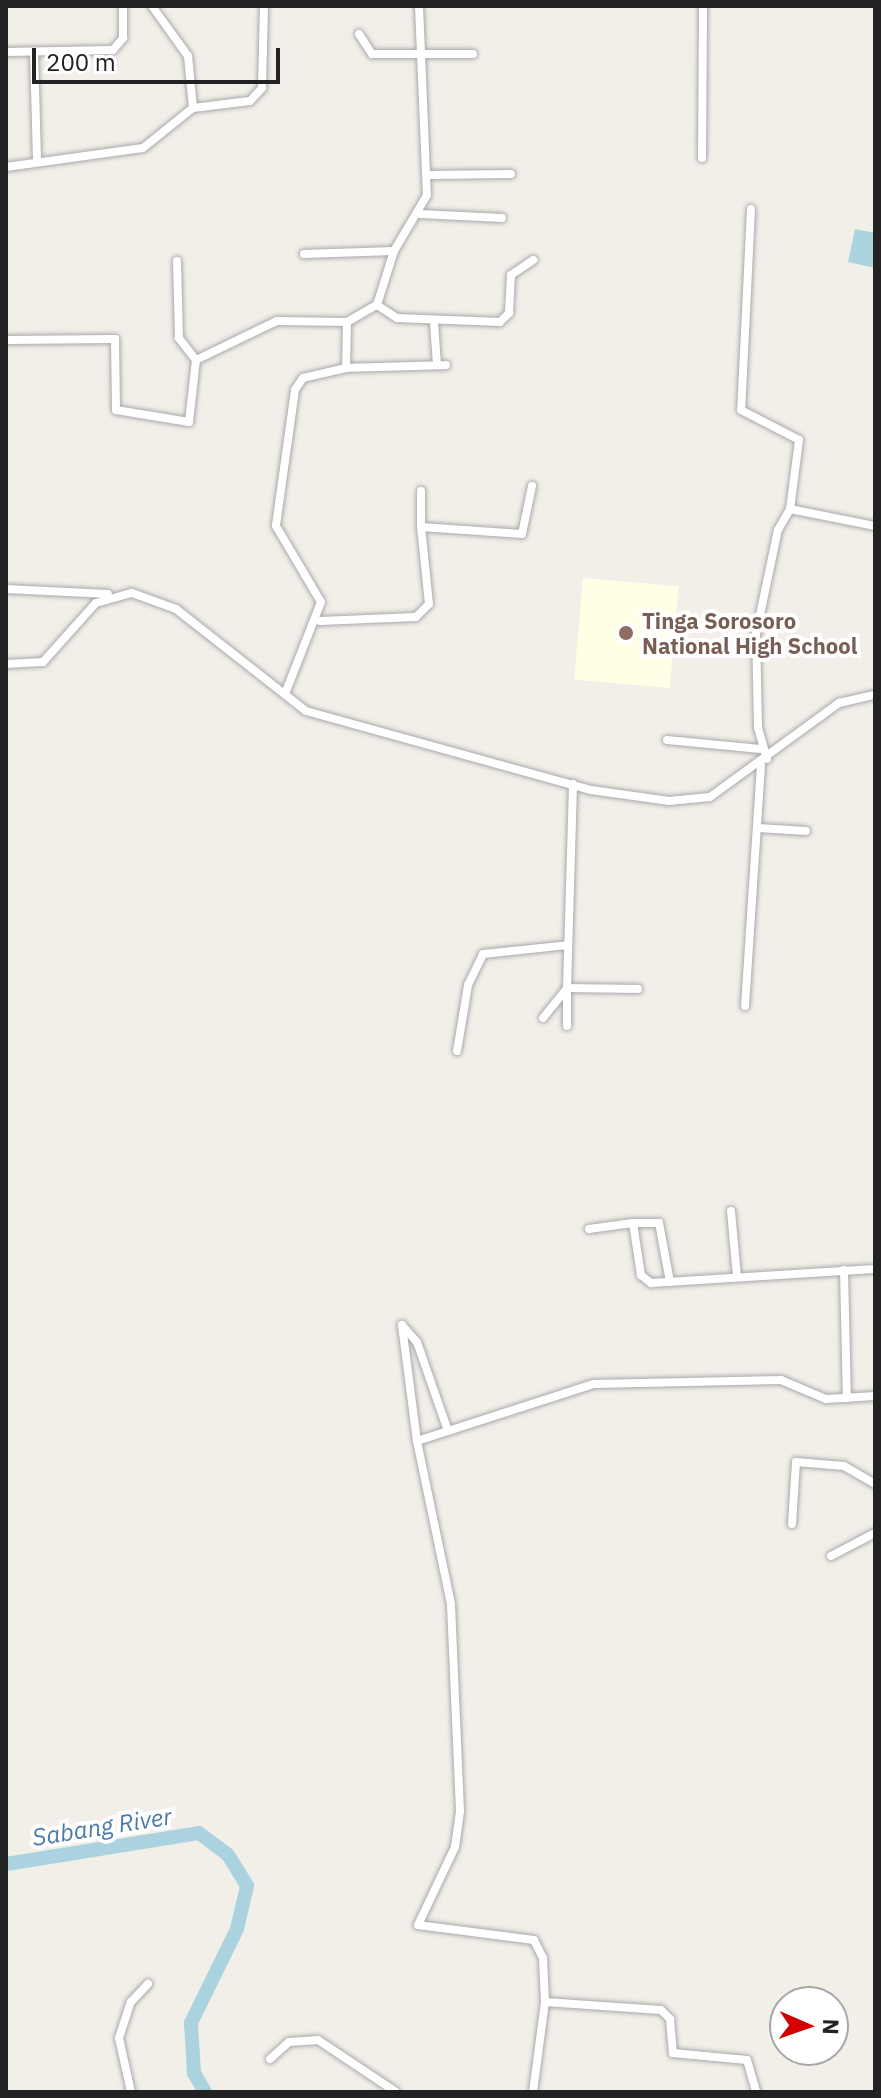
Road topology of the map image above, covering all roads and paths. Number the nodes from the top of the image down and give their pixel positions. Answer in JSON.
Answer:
{"nodes":[{"id":1,"x":123,"y":6,"type":"edge"},
{"id":2,"x":152,"y":6,"type":"edge"},
{"id":3,"x":264,"y":6,"type":"edge"},
{"id":4,"x":419,"y":6,"type":"edge"},
{"id":5,"x":703,"y":6,"type":"edge"},
{"id":6,"x":359,"y":34,"type":"dead end"},
{"id":7,"x":6,"y":52,"type":"edge"},
{"id":8,"x":34,"y":52,"type":"junction"},
{"id":9,"x":473,"y":54,"type":"dead end"},
{"id":10,"x":422,"y":59,"type":"junction"},
{"id":11,"x":193,"y":108,"type":"junction"},
{"id":12,"x":702,"y":158,"type":"dead end"},
{"id":13,"x":37,"y":161,"type":"junction"},
{"id":14,"x":6,"y":167,"type":"edge"},
{"id":15,"x":511,"y":174,"type":"dead end"},
{"id":16,"x":427,"y":175,"type":"junction"},
{"id":17,"x":751,"y":209,"type":"dead end"},
{"id":18,"x":420,"y":214,"type":"junction"},
{"id":19,"x":502,"y":218,"type":"dead end"},
{"id":20,"x":394,"y":251,"type":"junction"},
{"id":21,"x":304,"y":254,"type":"dead end"},
{"id":22,"x":533,"y":260,"type":"dead end"},
{"id":23,"x":177,"y":261,"type":"dead end"},
{"id":24,"x":377,"y":305,"type":"junction"},
{"id":25,"x":347,"y":322,"type":"junction"},
{"id":26,"x":434,"y":323,"type":"junction"},
{"id":27,"x":6,"y":340,"type":"edge"},
{"id":28,"x":196,"y":360,"type":"junction"},
{"id":29,"x":346,"y":368,"type":"junction"},
{"id":30,"x":532,"y":486,"type":"dead end"},
{"id":31,"x":421,"y":491,"type":"dead end"},
{"id":32,"x":790,"y":509,"type":"junction"},
{"id":33,"x":875,"y":526,"type":"edge"},
{"id":34,"x":421,"y":527,"type":"junction"},
{"id":35,"x":6,"y":589,"type":"edge"},
{"id":36,"x":109,"y":594,"type":"junction"},
{"id":37,"x":320,"y":621,"type":"junction"},
{"id":38,"x":6,"y":664,"type":"edge"},
{"id":39,"x":285,"y":694,"type":"junction"},
{"id":40,"x":875,"y":695,"type":"edge"},
{"id":41,"x":667,"y":740,"type":"dead end"},
{"id":42,"x":761,"y":749,"type":"junction"},
{"id":43,"x":764,"y":762,"type":"junction"},
{"id":44,"x":573,"y":784,"type":"junction"},
{"id":45,"x":759,"y":828,"type":"junction"},
{"id":46,"x":806,"y":831,"type":"dead end"},
{"id":47,"x":568,"y":945,"type":"junction"},
{"id":48,"x":567,"y":988,"type":"junction"},
{"id":49,"x":638,"y":989,"type":"dead end"},
{"id":50,"x":745,"y":1006,"type":"dead end"},
{"id":51,"x":543,"y":1018,"type":"dead end"},
{"id":52,"x":567,"y":1026,"type":"dead end"},
{"id":53,"x":457,"y":1051,"type":"dead end"},
{"id":54,"x":731,"y":1211,"type":"dead end"},
{"id":55,"x":633,"y":1223,"type":"junction"},
{"id":56,"x":589,"y":1229,"type":"dead end"},
{"id":57,"x":875,"y":1269,"type":"edge"},
{"id":58,"x":844,"y":1270,"type":"junction"},
{"id":59,"x":737,"y":1277,"type":"junction"},
{"id":60,"x":670,"y":1282,"type":"junction"},
{"id":61,"x":875,"y":1396,"type":"edge"},
{"id":62,"x":847,"y":1398,"type":"junction"},
{"id":63,"x":448,"y":1431,"type":"junction"},
{"id":64,"x":417,"y":1441,"type":"junction"},
{"id":65,"x":875,"y":1484,"type":"edge"},
{"id":66,"x":792,"y":1524,"type":"dead end"},
{"id":67,"x":875,"y":1533,"type":"edge"},
{"id":68,"x":831,"y":1556,"type":"dead end"},
{"id":69,"x":148,"y":1984,"type":"dead end"},
{"id":70,"x":545,"y":2002,"type":"junction"},
{"id":71,"x":270,"y":2059,"type":"dead end"},
{"id":72,"x":131,"y":2092,"type":"edge"},
{"id":73,"x":396,"y":2092,"type":"edge"},
{"id":74,"x":533,"y":2092,"type":"edge"},
{"id":75,"x":756,"y":2092,"type":"edge"}],
"edges":[{"from":1,"to":8,"type":"street"},
{"from":2,"to":11,"type":"street"},
{"from":3,"to":11,"type":"street"},
{"from":4,"to":10,"type":"street"},
{"from":5,"to":12,"type":"street"},
{"from":6,"to":10,"type":"street"},
{"from":7,"to":8,"type":"street"},
{"from":8,"to":13,"type":"street"},
{"from":9,"to":10,"type":"street"},
{"from":10,"to":16,"type":"street"},
{"from":11,"to":13,"type":"street"},
{"from":13,"to":14,"type":"street"},
{"from":15,"to":16,"type":"street"},
{"from":16,"to":18,"type":"street"},
{"from":17,"to":32,"type":"street"},
{"from":18,"to":19,"type":"street"},
{"from":18,"to":20,"type":"street"},
{"from":20,"to":21,"type":"street"},
{"from":20,"to":24,"type":"street"},
{"from":22,"to":26,"type":"street"},
{"from":23,"to":28,"type":"street"},
{"from":24,"to":25,"type":"street"},
{"from":24,"to":26,"type":"street"},
{"from":25,"to":28,"type":"street"},
{"from":25,"to":29,"type":"street"},
{"from":26,"to":29,"type":"street"},
{"from":27,"to":28,"type":"street"},
{"from":29,"to":37,"type":"street"},
{"from":30,"to":34,"type":"street"},
{"from":31,"to":34,"type":"street"},
{"from":32,"to":33,"type":"street"},
{"from":32,"to":42,"type":"street"},
{"from":34,"to":37,"type":"street"},
{"from":35,"to":36,"type":"street"},
{"from":36,"to":38,"type":"street"},
{"from":36,"to":39,"type":"street"},
{"from":37,"to":39,"type":"street"},
{"from":39,"to":44,"type":"street"},
{"from":40,"to":43,"type":"street"},
{"from":41,"to":42,"type":"street"},
{"from":42,"to":43,"type":"street"},
{"from":43,"to":44,"type":"street"},
{"from":43,"to":45,"type":"street"},
{"from":44,"to":47,"type":"street"},
{"from":45,"to":46,"type":"street"},
{"from":45,"to":50,"type":"street"},
{"from":47,"to":48,"type":"street"},
{"from":47,"to":53,"type":"street"},
{"from":48,"to":49,"type":"street"},
{"from":48,"to":51,"type":"street"},
{"from":48,"to":52,"type":"street"},
{"from":54,"to":59,"type":"street"},
{"from":55,"to":56,"type":"street"},
{"from":55,"to":60,"type":"street"},
{"from":55,"to":60,"type":"street"},
{"from":57,"to":58,"type":"street"},
{"from":58,"to":59,"type":"street"},
{"from":58,"to":62,"type":"street"},
{"from":59,"to":60,"type":"street"},
{"from":61,"to":62,"type":"street"},
{"from":62,"to":63,"type":"street"},
{"from":63,"to":64,"type":"street"},
{"from":63,"to":64,"type":"street"},
{"from":64,"to":70,"type":"street"},
{"from":65,"to":66,"type":"street"},
{"from":67,"to":68,"type":"street"},
{"from":69,"to":72,"type":"street"},
{"from":70,"to":74,"type":"street"},
{"from":70,"to":75,"type":"street"},
{"from":71,"to":73,"type":"street"}]}
